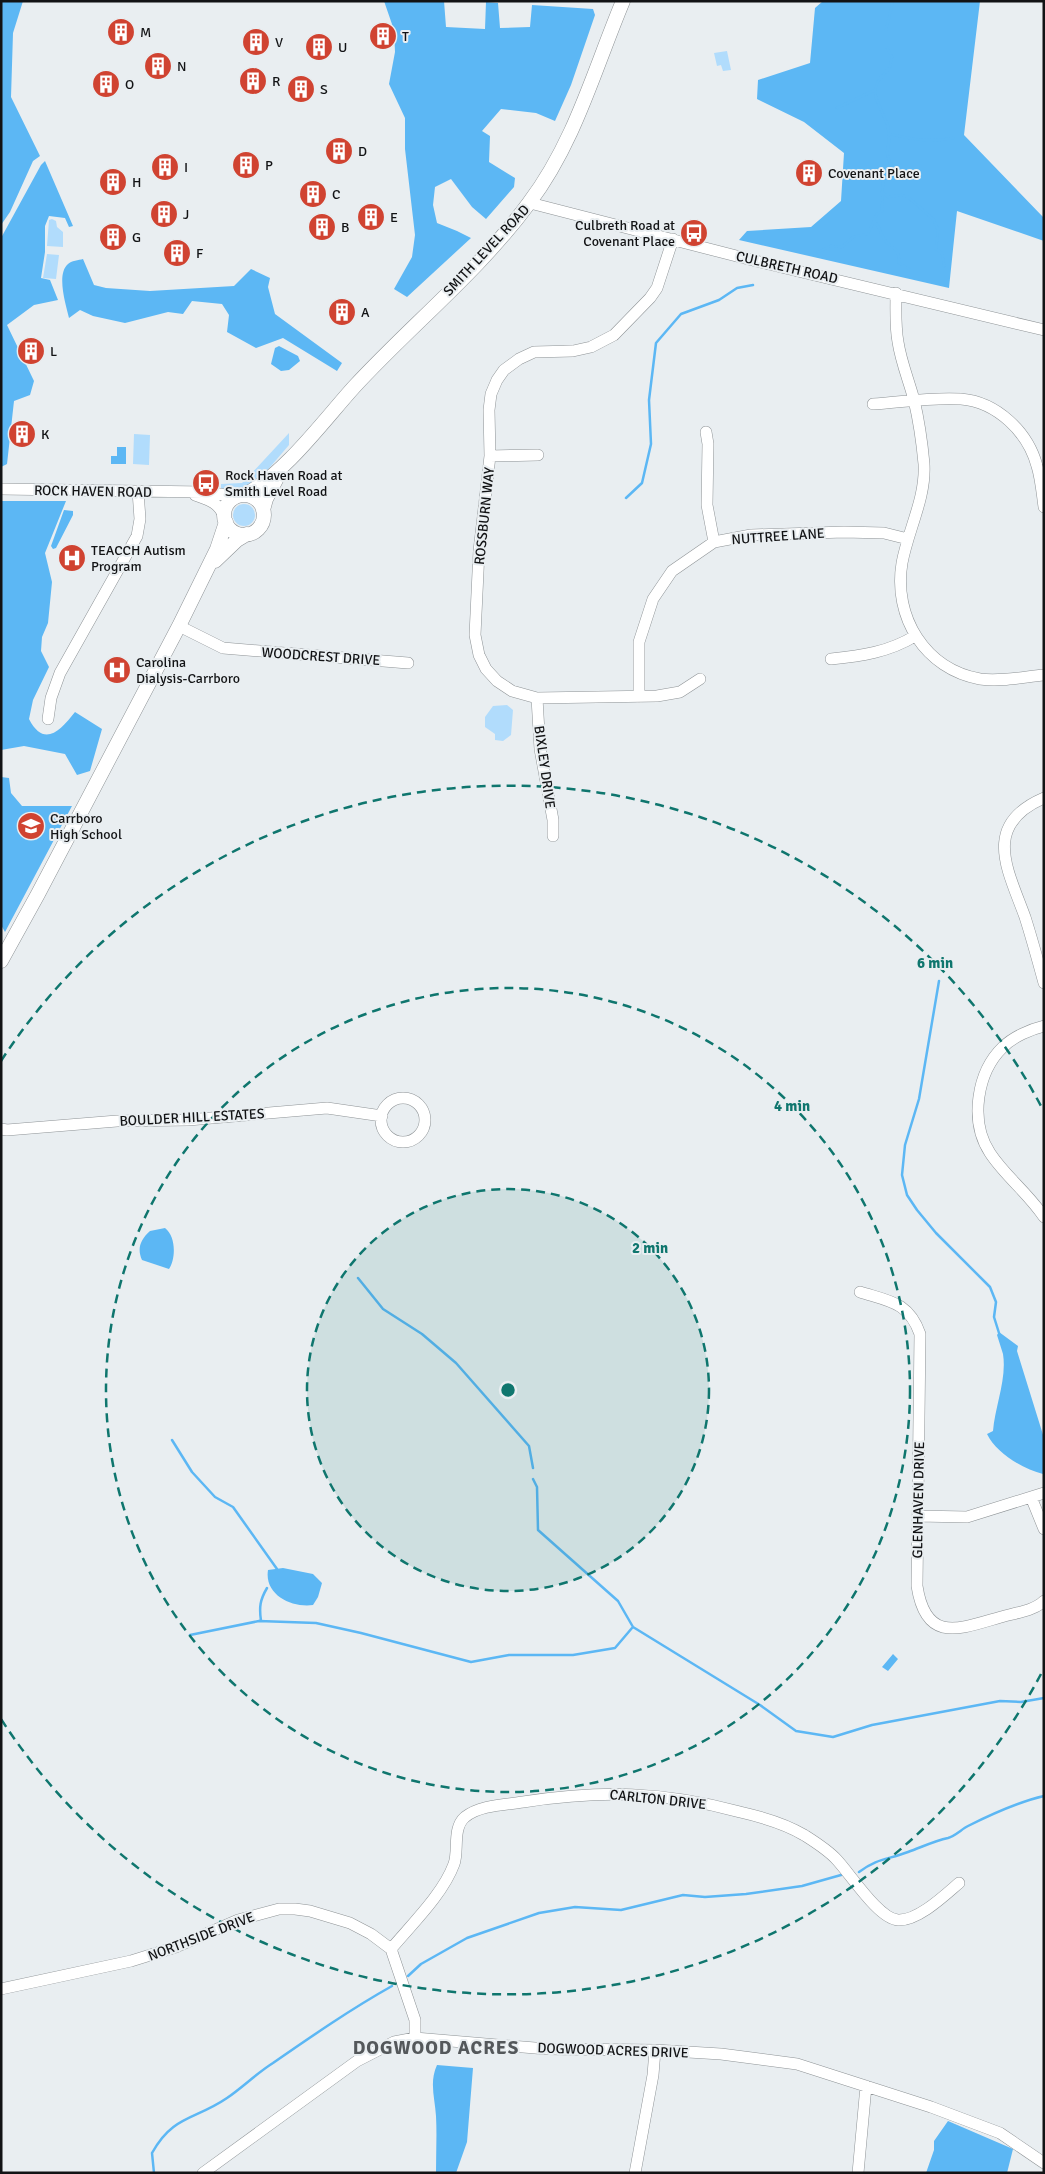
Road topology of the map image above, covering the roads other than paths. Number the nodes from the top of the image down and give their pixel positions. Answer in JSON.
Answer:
{"nodes":[{"id":1,"x":623,"y":1,"type":"edge"},
{"id":2,"x":530,"y":203,"type":"junction"},
{"id":3,"x":672,"y":239,"type":"junction"},
{"id":4,"x":896,"y":293,"type":"junction"},
{"id":5,"x":1044,"y":330,"type":"edge"},
{"id":6,"x":914,"y":401,"type":"junction"},
{"id":7,"x":873,"y":404,"type":"dead end"},
{"id":8,"x":706,"y":432,"type":"dead end"},
{"id":9,"x":538,"y":455,"type":"dead end"},
{"id":10,"x":490,"y":456,"type":"junction"},
{"id":11,"x":289,"y":460,"type":"junction"},
{"id":12,"x":1,"y":489,"type":"edge"},
{"id":13,"x":138,"y":491,"type":"junction"},
{"id":14,"x":186,"y":492,"type":"junction"},
{"id":15,"x":241,"y":495,"type":"junction"},
{"id":16,"x":1044,"y":507,"type":"edge"},
{"id":17,"x":264,"y":510,"type":"junction"},
{"id":18,"x":225,"y":519,"type":"junction"},
{"id":19,"x":247,"y":534,"type":"junction"},
{"id":20,"x":908,"y":539,"type":"junction"},
{"id":21,"x":714,"y":542,"type":"junction"},
{"id":22,"x":208,"y":567,"type":"junction"},
{"id":23,"x":179,"y":626,"type":"junction"},
{"id":24,"x":915,"y":636,"type":"junction"},
{"id":25,"x":831,"y":659,"type":"dead end"},
{"id":26,"x":408,"y":663,"type":"dead end"},
{"id":27,"x":1044,"y":675,"type":"edge"},
{"id":28,"x":700,"y":679,"type":"dead end"},
{"id":29,"x":538,"y":698,"type":"junction"},
{"id":30,"x":639,"y":698,"type":"junction"},
{"id":31,"x":48,"y":719,"type":"dead end"},
{"id":32,"x":1044,"y":798,"type":"edge"},
{"id":33,"x":552,"y":836,"type":"dead end"},
{"id":34,"x":1,"y":961,"type":"edge"},
{"id":35,"x":1044,"y":983,"type":"edge"},
{"id":36,"x":1044,"y":1026,"type":"edge"},
{"id":37,"x":382,"y":1116,"type":"dead end"},
{"id":38,"x":1,"y":1128,"type":"edge"},
{"id":39,"x":1044,"y":1217,"type":"edge"},
{"id":40,"x":860,"y":1292,"type":"dead end"},
{"id":41,"x":1044,"y":1493,"type":"edge"},
{"id":42,"x":1030,"y":1497,"type":"junction"},
{"id":43,"x":918,"y":1516,"type":"junction"},
{"id":44,"x":1044,"y":1529,"type":"edge"},
{"id":45,"x":1044,"y":1601,"type":"edge"},
{"id":46,"x":959,"y":1883,"type":"dead end"},
{"id":47,"x":391,"y":1949,"type":"junction"},
{"id":48,"x":1,"y":1989,"type":"edge"},
{"id":49,"x":415,"y":2038,"type":"junction"},
{"id":50,"x":655,"y":2050,"type":"junction"},
{"id":51,"x":866,"y":2086,"type":"junction"},
{"id":52,"x":1044,"y":2163,"type":"edge"},
{"id":53,"x":203,"y":2173,"type":"edge"},
{"id":54,"x":634,"y":2173,"type":"edge"},
{"id":55,"x":858,"y":2173,"type":"edge"}],
"edges":[{"from":1,"to":2,"type":"main road","name":"SMITH LEVEL ROAD"},
{"from":2,"to":3,"type":"street","name":"CULBRETH ROAD"},
{"from":2,"to":11,"type":"main road","name":"SMITH LEVEL ROAD"},
{"from":3,"to":4,"type":"street","name":"CULBRETH ROAD"},
{"from":3,"to":10,"type":"street","name":"ROSSBURN WAY"},
{"from":4,"to":5,"type":"street","name":"CULBRETH ROAD"},
{"from":4,"to":6,"type":"street"},
{"from":6,"to":7,"type":"street"},
{"from":6,"to":16,"type":"street"},
{"from":6,"to":20,"type":"street"},
{"from":8,"to":21,"type":"street"},
{"from":9,"to":10,"type":"street"},
{"from":10,"to":29,"type":"street","name":"ROSSBURN WAY"},
{"from":11,"to":15,"type":"main road","name":"SMITH LEVEL ROAD"},
{"from":11,"to":17,"type":"main road","name":"SMITH LEVEL ROAD"},
{"from":12,"to":13,"type":"street","name":"ROCK HAVEN ROAD"},
{"from":13,"to":14,"type":"street","name":"ROCK HAVEN ROAD"},
{"from":13,"to":31,"type":"street"},
{"from":14,"to":15,"type":"street","name":"ROCK HAVEN ROAD"},
{"from":14,"to":18,"type":"street","name":"ROCK HAVEN ROAD"},
{"from":15,"to":17,"type":"main road"},
{"from":15,"to":18,"type":"main road"},
{"from":17,"to":19,"type":"main road"},
{"from":18,"to":19,"type":"main road"},
{"from":18,"to":22,"type":"main road"},
{"from":19,"to":22,"type":"main road"},
{"from":20,"to":21,"type":"street","name":"NUTTREE LANE"},
{"from":20,"to":24,"type":"street"},
{"from":21,"to":30,"type":"street","name":"NUTTREE LANE"},
{"from":22,"to":23,"type":"main road"},
{"from":23,"to":26,"type":"street","name":"WOODCREST DRIVE"},
{"from":23,"to":34,"type":"main road"},
{"from":24,"to":25,"type":"street"},
{"from":24,"to":27,"type":"street"},
{"from":28,"to":30,"type":"street","name":"ROSSBURN WAY"},
{"from":29,"to":30,"type":"street","name":"ROSSBURN WAY"},
{"from":29,"to":33,"type":"street","name":"BIXLEY DRIVE"},
{"from":32,"to":35,"type":"street"},
{"from":36,"to":39,"type":"street"},
{"from":37,"to":38,"type":"street","name":"BOULDER HILL ESTATES"},
{"from":40,"to":43,"type":"street","name":"GLENHAVEN DRIVE"},
{"from":41,"to":42,"type":"street"},
{"from":42,"to":43,"type":"street"},
{"from":42,"to":44,"type":"street"},
{"from":43,"to":45,"type":"street","name":"GLENHAVEN DRIVE"},
{"from":46,"to":47,"type":"street","name":"CARLTON DRIVE"},
{"from":47,"to":48,"type":"street","name":"NORTHSIDE DRIVE"},
{"from":47,"to":49,"type":"street"},
{"from":49,"to":50,"type":"street","name":"DOGWOOD ACRES DRIVE"},
{"from":49,"to":53,"type":"street","name":"DOGWOOD ACRES DRIVE"},
{"from":50,"to":51,"type":"street","name":"DOGWOOD ACRES DRIVE"},
{"from":50,"to":54,"type":"street"},
{"from":51,"to":52,"type":"street","name":"DOGWOOD ACRES DRIVE"},
{"from":51,"to":55,"type":"street"}]}
